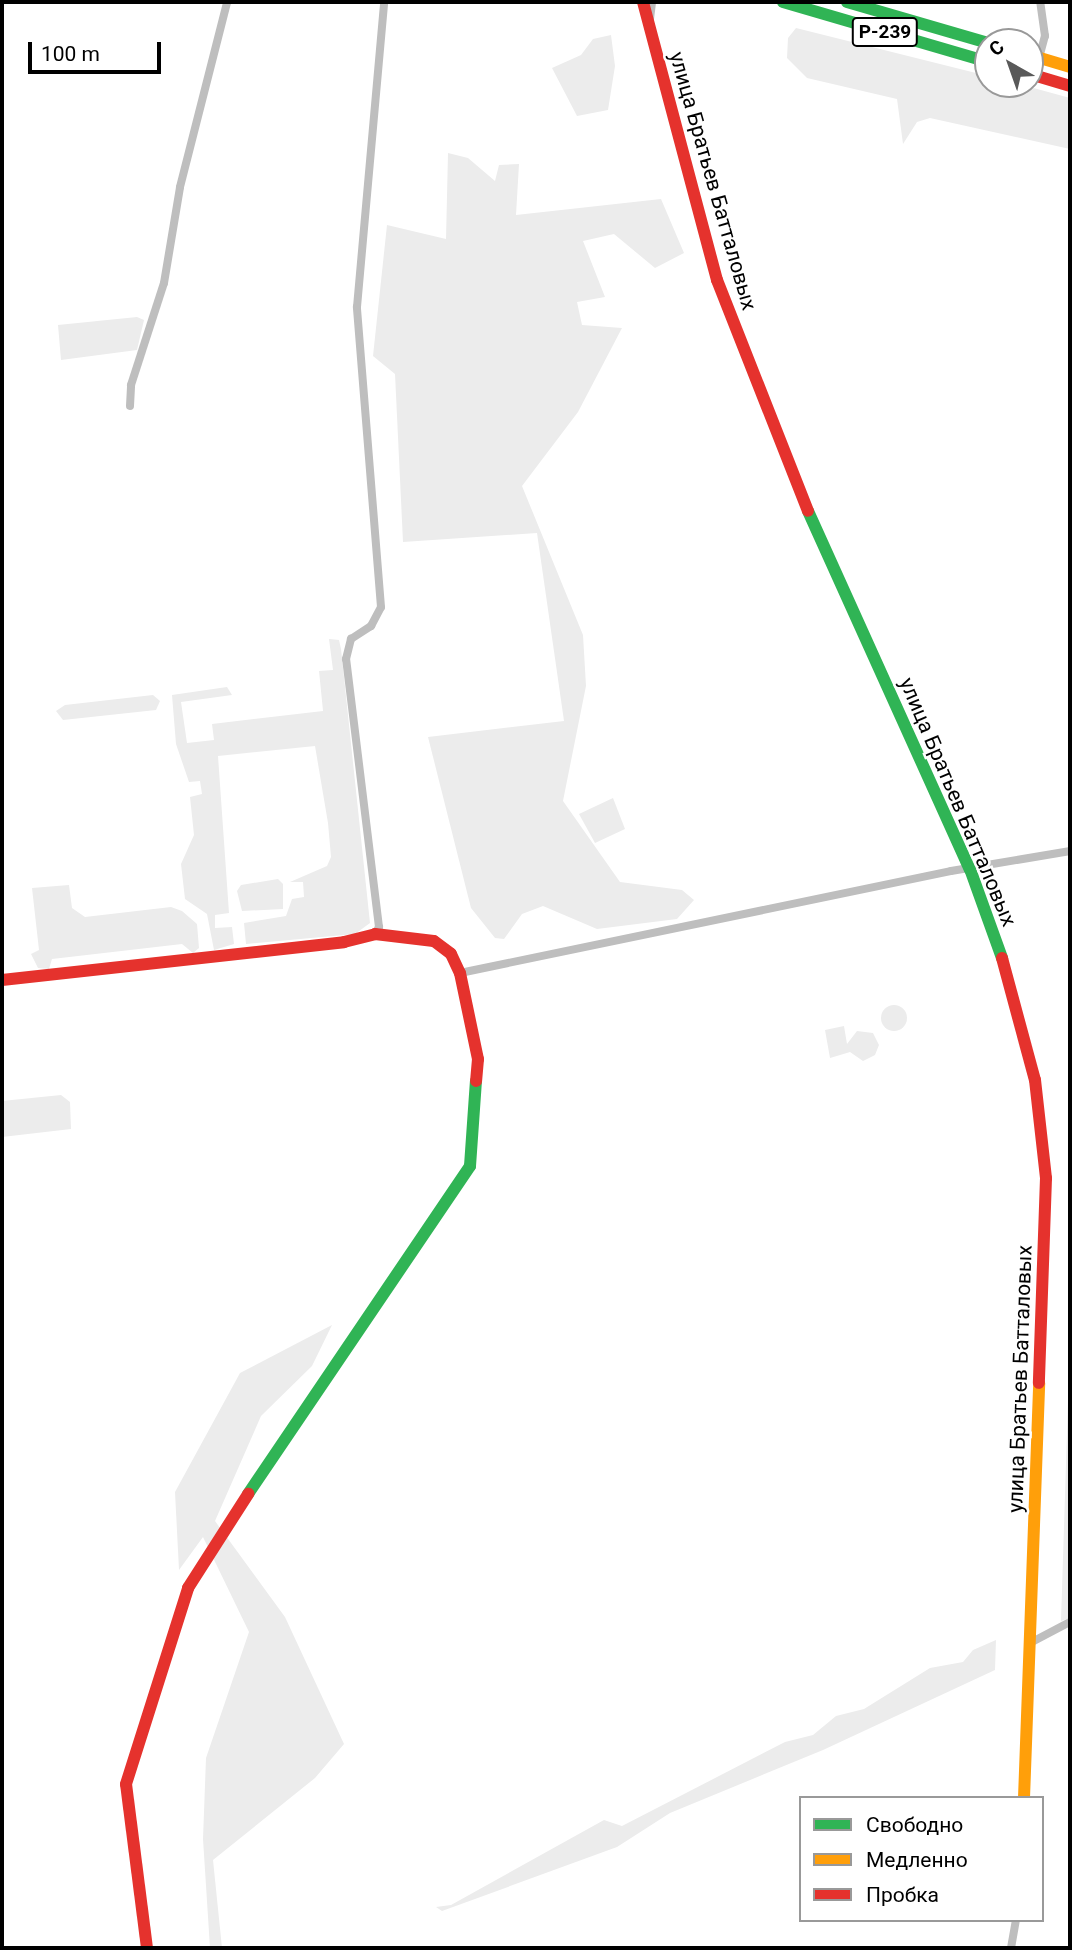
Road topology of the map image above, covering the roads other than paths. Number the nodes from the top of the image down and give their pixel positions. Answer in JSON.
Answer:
{"nodes":[{"id":1,"x":227,"y":2,"type":"edge"},
{"id":2,"x":384,"y":2,"type":"edge"},
{"id":3,"x":643,"y":2,"type":"edge"},
{"id":4,"x":652,"y":2,"type":"edge"},
{"id":5,"x":783,"y":2,"type":"edge"},
{"id":6,"x":847,"y":2,"type":"edge"},
{"id":7,"x":1040,"y":2,"type":"edge"},
{"id":8,"x":650,"y":26,"type":"junction"},
{"id":9,"x":1044,"y":28,"type":"edge"},
{"id":10,"x":974,"y":39,"type":"edge"},
{"id":11,"x":974,"y":58,"type":"edge"},
{"id":12,"x":1044,"y":59,"type":"edge"},
{"id":13,"x":1070,"y":66,"type":"edge"},
{"id":14,"x":1044,"y":78,"type":"edge"},
{"id":15,"x":1070,"y":86,"type":"edge"},
{"id":16,"x":130,"y":406,"type":"dead end"},
{"id":17,"x":1070,"y":851,"type":"edge"},
{"id":18,"x":970,"y":869,"type":"junction"},
{"id":19,"x":375,"y":934,"type":"junction"},
{"id":20,"x":460,"y":973,"type":"junction"},
{"id":21,"x":2,"y":980,"type":"edge"},
{"id":22,"x":1070,"y":1622,"type":"edge"},
{"id":23,"x":1030,"y":1643,"type":"junction"},
{"id":24,"x":1024,"y":1796,"type":"edge"},
{"id":25,"x":1016,"y":1922,"type":"edge"},
{"id":26,"x":146,"y":1948,"type":"edge"},
{"id":27,"x":1012,"y":1948,"type":"edge"}],
"edges":[{"from":1,"to":16,"type":"street"},
{"from":2,"to":19,"type":"street"},
{"from":3,"to":8,"type":"street","name":"улица Братьев Батталовых"},
{"from":4,"to":8,"type":"street","name":"улица Братьев Батталовых"},
{"from":5,"to":11,"type":"street","number":"Р-239"},
{"from":6,"to":10,"type":"street","number":"Р-239"},
{"from":7,"to":9,"type":"street"},
{"from":8,"to":18,"type":"street","name":"улица Братьев Батталовых"},
{"from":12,"to":13,"type":"street"},
{"from":14,"to":15,"type":"street"},
{"from":17,"to":18,"type":"street"},
{"from":18,"to":20,"type":"street"},
{"from":18,"to":23,"type":"street","name":"улица Братьев Батталовых"},
{"from":19,"to":20,"type":"street"},
{"from":19,"to":21,"type":"street"},
{"from":20,"to":26,"type":"street"},
{"from":22,"to":23,"type":"street"},
{"from":23,"to":24,"type":"street","name":"улица Братьев Батталовых"},
{"from":25,"to":27,"type":"street"}]}
